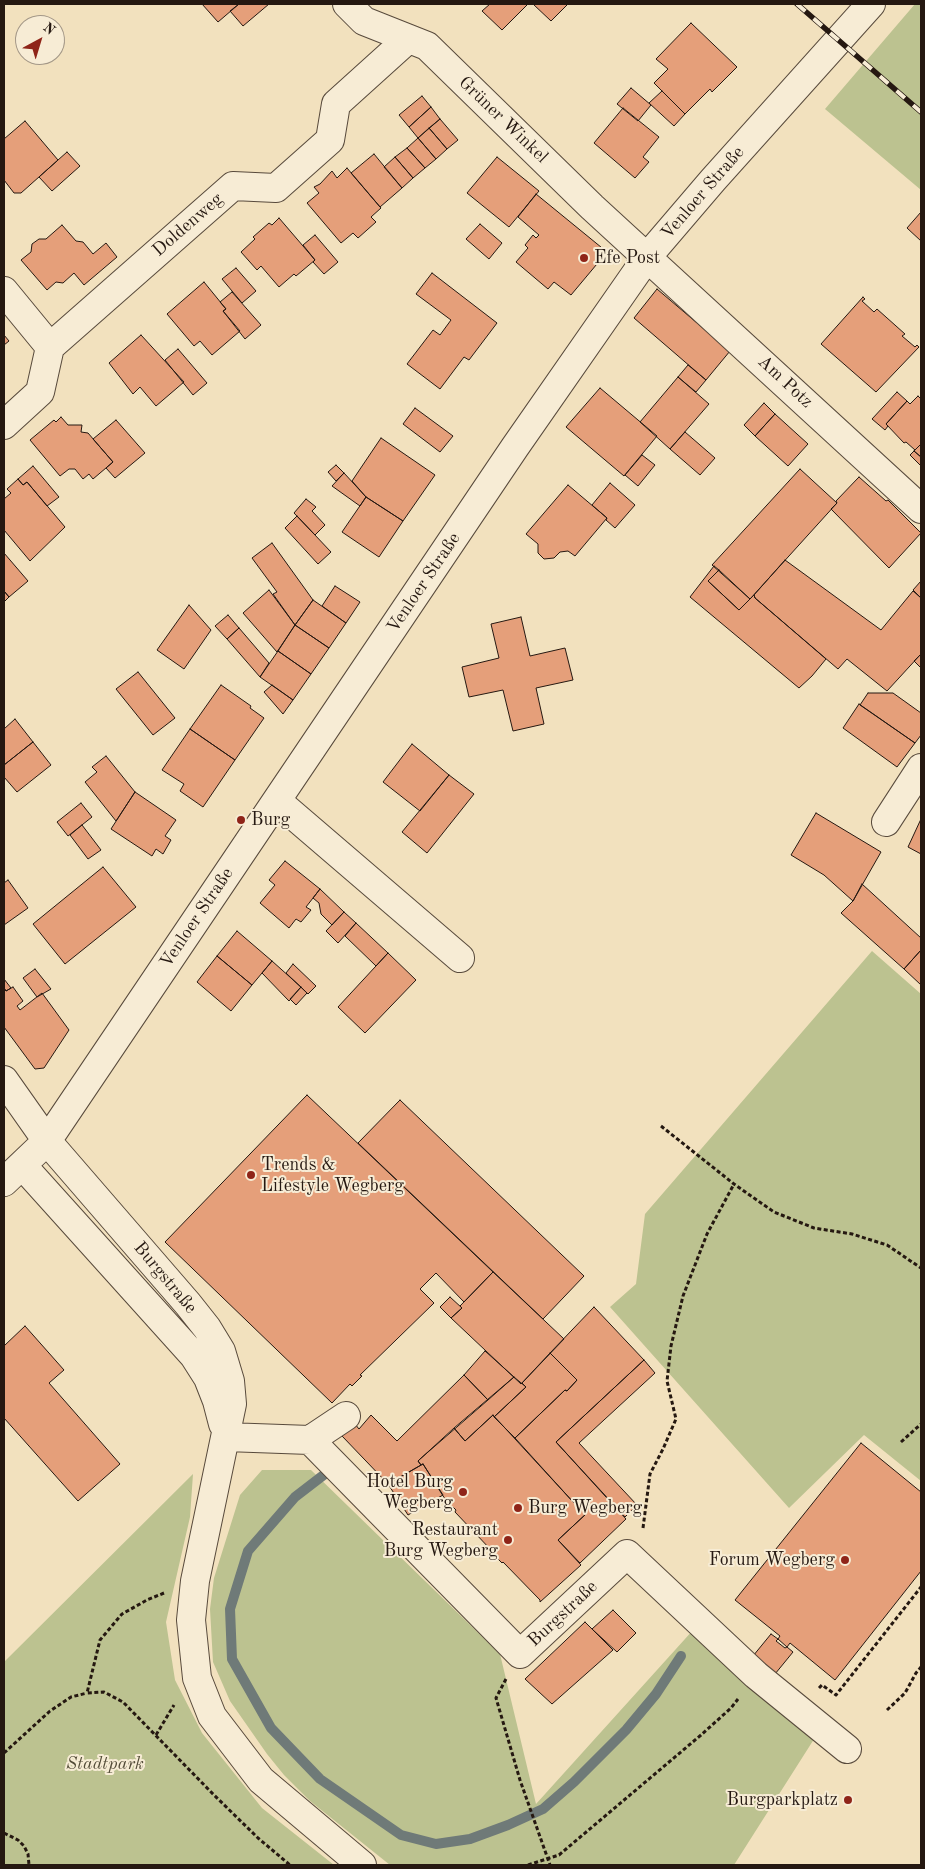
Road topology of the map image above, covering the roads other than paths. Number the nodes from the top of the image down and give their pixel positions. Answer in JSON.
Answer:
{"nodes":[{"id":1,"x":347,"y":4,"type":"edge"},
{"id":2,"x":871,"y":4,"type":"edge"},
{"id":3,"x":408,"y":39,"type":"junction"},
{"id":4,"x":648,"y":256,"type":"junction"},
{"id":5,"x":4,"y":291,"type":"edge"},
{"id":6,"x":50,"y":347,"type":"junction"},
{"id":7,"x":4,"y":424,"type":"edge"},
{"id":8,"x":921,"y":508,"type":"edge"},
{"id":9,"x":921,"y":768,"type":"edge"},
{"id":10,"x":277,"y":801,"type":"junction"},
{"id":11,"x":886,"y":822,"type":"dead end"},
{"id":12,"x":460,"y":958,"type":"dead end"},
{"id":13,"x":4,"y":1080,"type":"edge"},
{"id":14,"x":47,"y":1141,"type":"junction"},
{"id":15,"x":13,"y":1174,"type":"edge"},
{"id":16,"x":346,"y":1416,"type":"dead end"},
{"id":17,"x":226,"y":1437,"type":"junction"},
{"id":18,"x":318,"y":1448,"type":"junction"},
{"id":19,"x":847,"y":1749,"type":"dead end"},
{"id":20,"x":362,"y":1865,"type":"edge"}],
"edges":[{"from":1,"to":3,"type":"street","name":"Grüner Winkel"},
{"from":2,"to":4,"type":"street","name":"Venloer Straße"},
{"from":3,"to":4,"type":"street","name":"Grüner Winkel"},
{"from":3,"to":6,"type":"street","name":"Doldenweg"},
{"from":4,"to":8,"type":"street","name":"Am Potz"},
{"from":4,"to":10,"type":"street","name":"Venloer Straße"},
{"from":5,"to":6,"type":"street"},
{"from":6,"to":7,"type":"street"},
{"from":9,"to":11,"type":"street"},
{"from":10,"to":12,"type":"street"},
{"from":10,"to":14,"type":"street","name":"Venloer Straße"},
{"from":13,"to":14,"type":"street","name":"Burgstraße"},
{"from":14,"to":15,"type":"street","name":"Venloer Straße"},
{"from":14,"to":17,"type":"street","name":"Burgstraße"},
{"from":15,"to":17,"type":"street","name":"Burgstraße"},
{"from":16,"to":18,"type":"street"},
{"from":17,"to":18,"type":"street"},
{"from":17,"to":20,"type":"street","name":"Burgstraße"},
{"from":18,"to":19,"type":"street","name":"Burgstraße"}]}
